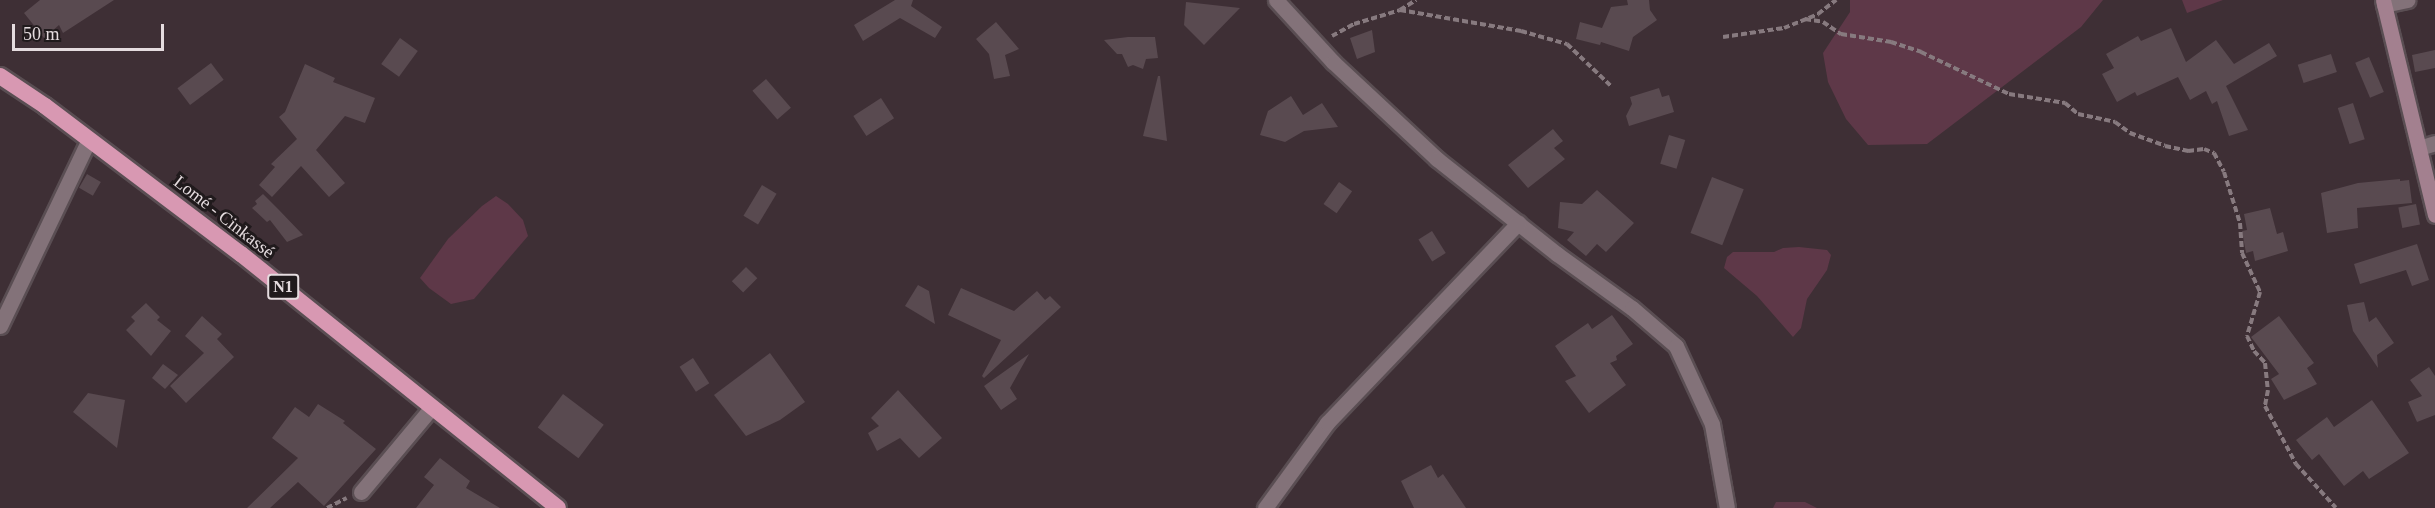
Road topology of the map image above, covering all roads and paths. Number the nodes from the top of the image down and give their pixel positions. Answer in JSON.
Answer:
{"nodes":[{"id":1,"x":1276,"y":0,"type":"edge"},
{"id":2,"x":1416,"y":0,"type":"edge"},
{"id":3,"x":1836,"y":0,"type":"edge"},
{"id":4,"x":2407,"y":0,"type":"edge"},
{"id":5,"x":2384,"y":3,"type":"edge"},
{"id":6,"x":1400,"y":10,"type":"junction"},
{"id":7,"x":1805,"y":19,"type":"junction"},
{"id":8,"x":1723,"y":37,"type":"dead end"},
{"id":9,"x":1316,"y":44,"type":"junction"},
{"id":10,"x":0,"y":76,"type":"edge"},
{"id":11,"x":1611,"y":86,"type":"dead end"},
{"id":12,"x":89,"y":139,"type":"junction"},
{"id":13,"x":2435,"y":143,"type":"edge"},
{"id":14,"x":2419,"y":148,"type":"junction"},
{"id":15,"x":2435,"y":215,"type":"edge"},
{"id":16,"x":1518,"y":223,"type":"junction"},
{"id":17,"x":0,"y":326,"type":"edge"},
{"id":18,"x":432,"y":407,"type":"junction"},
{"id":19,"x":361,"y":492,"type":"dead end"},
{"id":20,"x":558,"y":508,"type":"edge"},
{"id":21,"x":1265,"y":508,"type":"edge"},
{"id":22,"x":1727,"y":508,"type":"edge"},
{"id":23,"x":2336,"y":508,"type":"edge"}],
"edges":[{"from":1,"to":9,"type":"street"},
{"from":2,"to":6,"type":"path"},
{"from":3,"to":7,"type":"path"},
{"from":4,"to":5,"type":"street"},
{"from":5,"to":14,"type":"main road"},
{"from":6,"to":9,"type":"path"},
{"from":6,"to":11,"type":"path"},
{"from":7,"to":8,"type":"path"},
{"from":7,"to":23,"type":"path"},
{"from":9,"to":16,"type":"street"},
{"from":10,"to":12,"type":"highway","name":"Lomé - Cinkassé","number":"N1"},
{"from":12,"to":17,"type":"street"},
{"from":12,"to":18,"type":"highway","name":"Lomé - Cinkassé","number":"N1"},
{"from":13,"to":14,"type":"street"},
{"from":14,"to":15,"type":"main road"},
{"from":16,"to":21,"type":"street"},
{"from":16,"to":22,"type":"street"},
{"from":18,"to":19,"type":"street"},
{"from":18,"to":20,"type":"highway","name":"Lomé - Cinkassé","number":"N1"}]}
